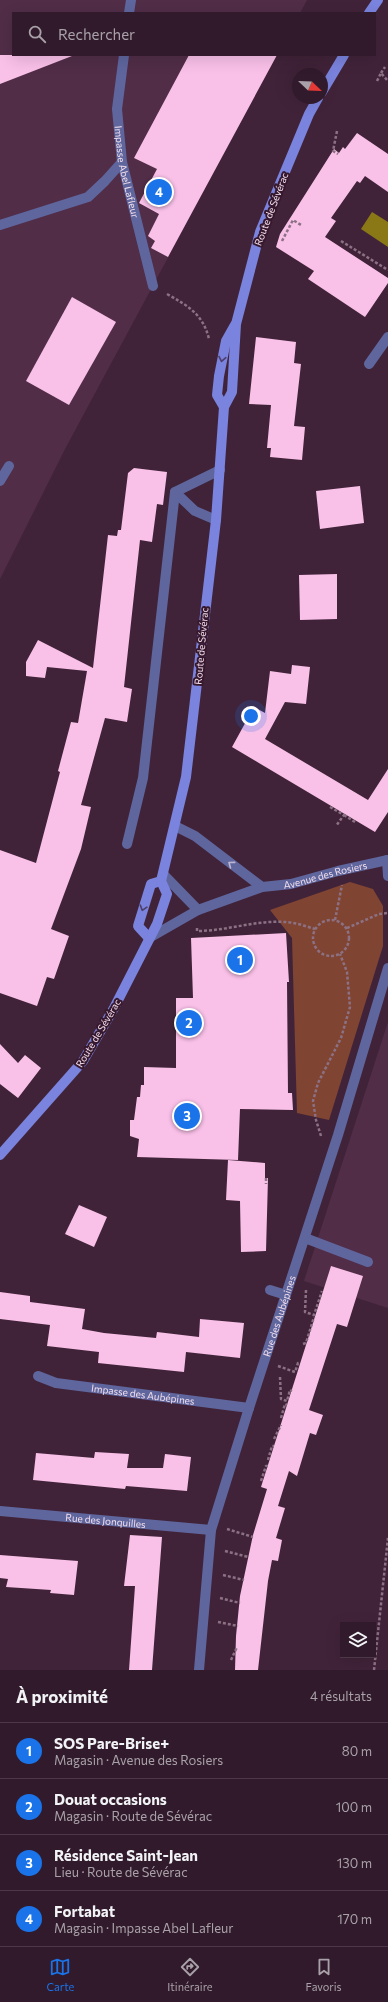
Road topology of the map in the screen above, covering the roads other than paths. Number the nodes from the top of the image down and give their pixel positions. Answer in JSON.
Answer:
{"nodes":[{"id":1,"x":131,"y":0,"type":"edge"},
{"id":2,"x":378,"y":0,"type":"edge"},
{"id":3,"x":129,"y":12,"type":"edge"},
{"id":4,"x":370,"y":12,"type":"edge"},
{"id":5,"x":124,"y":56,"type":"edge"},
{"id":6,"x":343,"y":56,"type":"edge"},
{"id":7,"x":328,"y":82,"type":"edge"},
{"id":8,"x":315,"y":104,"type":"edge"},
{"id":9,"x":122,"y":162,"type":"junction"},
{"id":10,"x":0,"y":225,"type":"edge"},
{"id":11,"x":153,"y":286,"type":"road end"},
{"id":12,"x":236,"y":324,"type":"junction"},
{"id":13,"x":388,"y":337,"type":"edge"},
{"id":14,"x":369,"y":364,"type":"dead end"},
{"id":15,"x":224,"y":407,"type":"junction"},
{"id":16,"x":9,"y":466,"type":"dead end"},
{"id":17,"x":220,"y":470,"type":"junction"},
{"id":18,"x":0,"y":481,"type":"edge"},
{"id":19,"x":175,"y":492,"type":"junction"},
{"id":20,"x":216,"y":520,"type":"junction"},
{"id":21,"x":175,"y":826,"type":"junction"},
{"id":22,"x":127,"y":844,"type":"dead end"},
{"id":23,"x":387,"y":860,"type":"edge"},
{"id":24,"x":388,"y":876,"type":"edge"},
{"id":25,"x":162,"y":878,"type":"junction"},
{"id":26,"x":262,"y":887,"type":"junction"},
{"id":27,"x":198,"y":910,"type":"junction"},
{"id":28,"x":149,"y":938,"type":"junction"},
{"id":29,"x":388,"y":968,"type":"edge"},
{"id":30,"x":0,"y":1154,"type":"edge"},
{"id":31,"x":305,"y":1238,"type":"junction"},
{"id":32,"x":368,"y":1262,"type":"dead end"},
{"id":33,"x":270,"y":1290,"type":"dead end"},
{"id":34,"x":286,"y":1295,"type":"junction"},
{"id":35,"x":38,"y":1376,"type":"dead end"},
{"id":36,"x":249,"y":1408,"type":"junction"},
{"id":37,"x":0,"y":1511,"type":"edge"},
{"id":38,"x":211,"y":1530,"type":"junction"},
{"id":39,"x":199,"y":1670,"type":"edge"}],
"edges":[{"from":1,"to":3,"type":"street"},
{"from":2,"to":4,"type":"main road"},
{"from":5,"to":9,"type":"street","name":"Impasse Abel Lafleur"},
{"from":6,"to":7,"type":"main road"},
{"from":8,"to":12,"type":"main road","name":"Route de Sévérac"},
{"from":9,"to":10,"type":"street"},
{"from":9,"to":11,"type":"street","name":"Impasse Abel Lafleur"},
{"from":12,"to":15,"type":"main road","name":"Route de Sévérac"},
{"from":12,"to":15,"type":"main road","name":"Route de Sévérac","one_way":true},
{"from":13,"to":14,"type":"street"},
{"from":15,"to":17,"type":"main road","name":"Route de Sévérac"},
{"from":16,"to":18,"type":"street"},
{"from":17,"to":19,"type":"street"},
{"from":17,"to":20,"type":"main road","name":"Route de Sévérac"},
{"from":19,"to":20,"type":"street"},
{"from":19,"to":22,"type":"street"},
{"from":20,"to":21,"type":"main road","name":"Route de Sévérac"},
{"from":21,"to":25,"type":"main road","name":"Route de Sévérac"},
{"from":26,"to":21,"type":"street","one_way":true},
{"from":23,"to":24,"type":"street"},
{"from":23,"to":26,"type":"street","name":"Avenue des Rosiers"},
{"from":25,"to":27,"type":"street"},
{"from":25,"to":28,"type":"main road","name":"Route de Sévérac"},
{"from":25,"to":28,"type":"main road","one_way":true},
{"from":26,"to":27,"type":"street","name":"Avenue des Rosiers"},
{"from":27,"to":28,"type":"street","name":"Avenue des Rosiers"},
{"from":28,"to":30,"type":"main road","name":"Route de Sévérac"},
{"from":29,"to":31,"type":"street","name":"Rue des Aubépines"},
{"from":31,"to":32,"type":"street"},
{"from":31,"to":34,"type":"street","name":"Rue des Aubépines"},
{"from":33,"to":34,"type":"street"},
{"from":34,"to":36,"type":"street","name":"Rue des Aubépines"},
{"from":35,"to":36,"type":"street","name":"Impasse des Aubépines"},
{"from":36,"to":38,"type":"street","name":"Rue des Aubépines"},
{"from":37,"to":38,"type":"street","name":"Rue des Jonquilles"},
{"from":38,"to":39,"type":"street","name":"Rue des Aubépines"}]}
